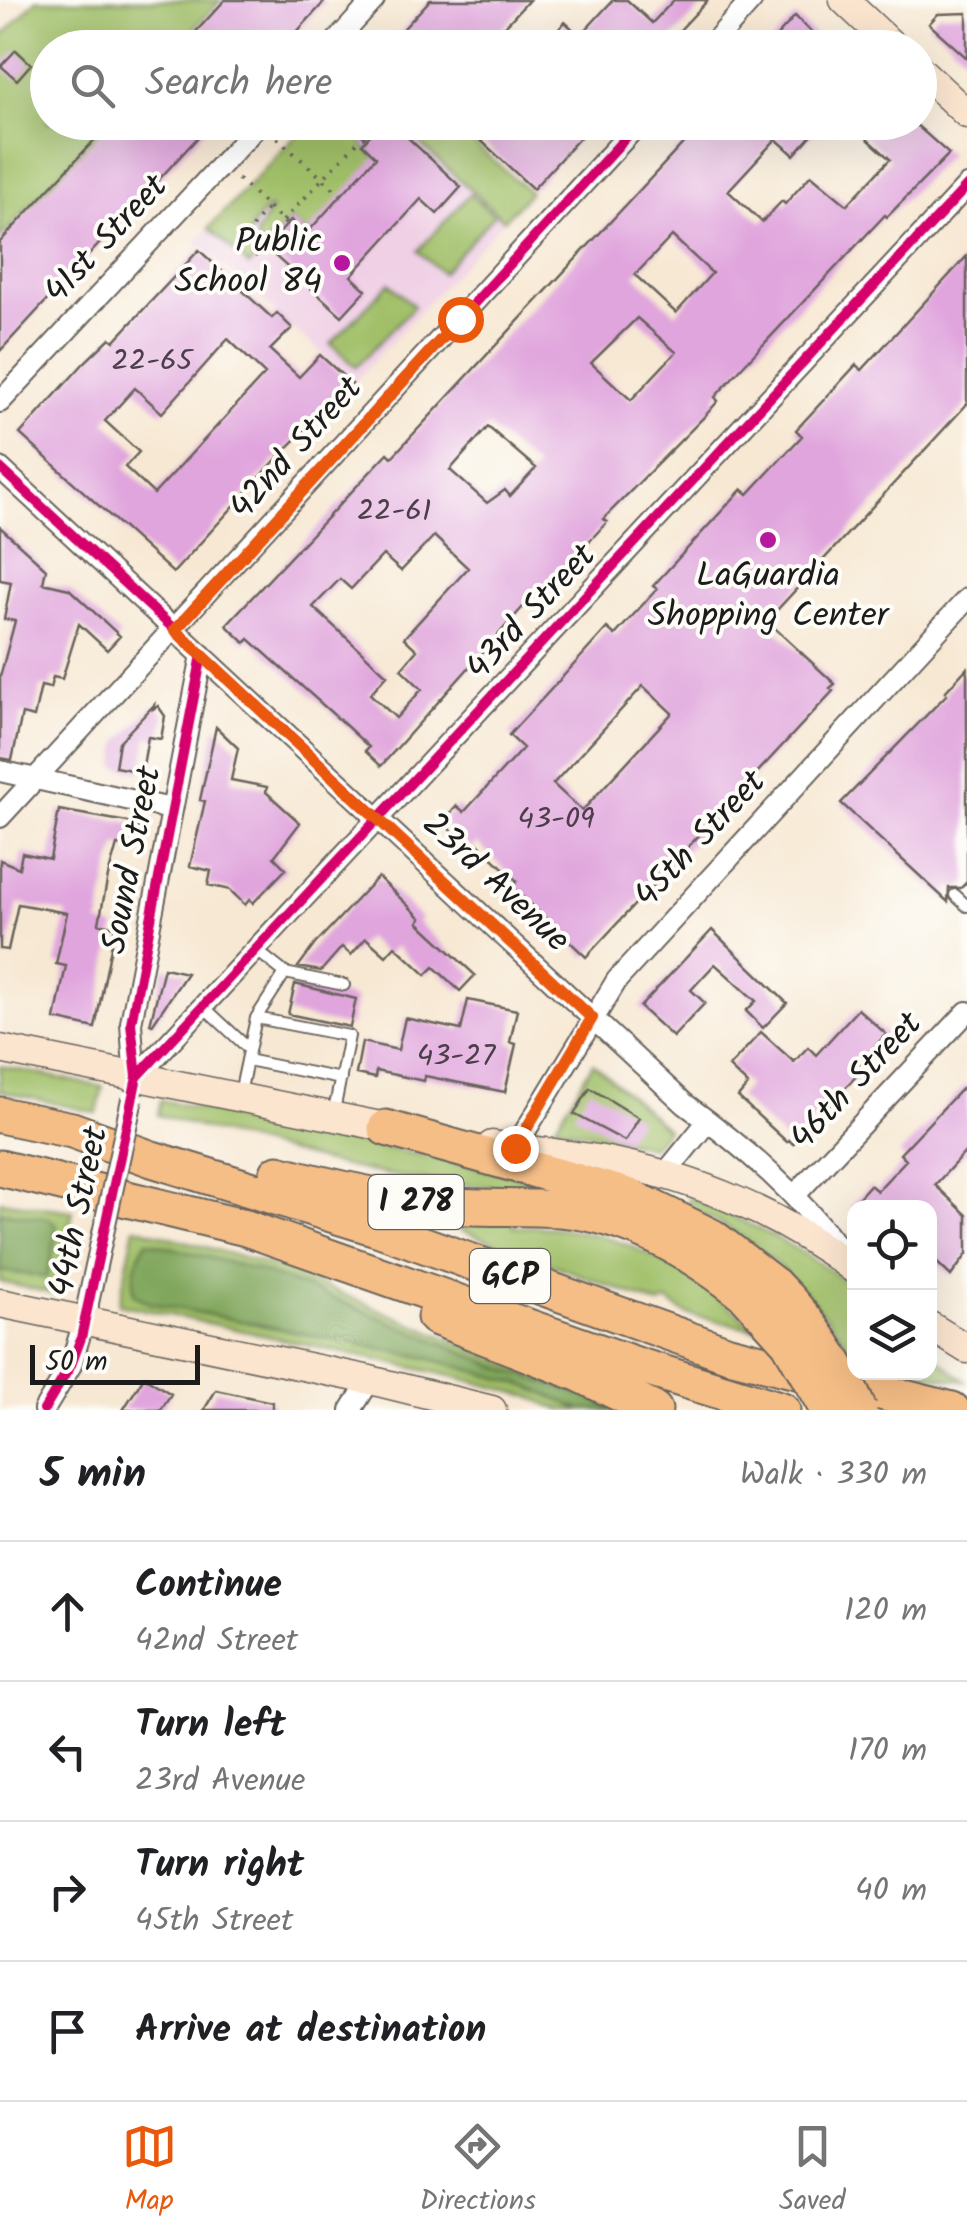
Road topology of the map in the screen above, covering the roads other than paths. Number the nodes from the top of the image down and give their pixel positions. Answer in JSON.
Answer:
{"nodes":[{"id":1,"x":374,"y":0,"type":"edge"},
{"id":2,"x":752,"y":0,"type":"edge"},
{"id":3,"x":844,"y":0,"type":"edge"},
{"id":4,"x":346,"y":30,"type":"edge"},
{"id":5,"x":725,"y":30,"type":"edge"},
{"id":6,"x":876,"y":30,"type":"edge"},
{"id":7,"x":937,"y":86,"type":"edge"},
{"id":8,"x":967,"y":114,"type":"edge"},
{"id":9,"x":243,"y":140,"type":"edge"},
{"id":10,"x":624,"y":140,"type":"edge"},
{"id":11,"x":967,"y":186,"type":"edge"},
{"id":12,"x":0,"y":402,"type":"edge"},
{"id":13,"x":0,"y":468,"type":"edge"},
{"id":14,"x":967,"y":600,"type":"edge"},
{"id":15,"x":175,"y":630,"type":"junction"},
{"id":16,"x":202,"y":654,"type":"junction"},
{"id":17,"x":0,"y":771,"type":"edge"},
{"id":18,"x":36,"y":779,"type":"junction"},
{"id":19,"x":171,"y":809,"type":"junction"},
{"id":20,"x":0,"y":817,"type":"edge"},
{"id":21,"x":378,"y":818,"type":"junction"},
{"id":22,"x":955,"y":895,"type":"dead end"},
{"id":23,"x":967,"y":906,"type":"edge"},
{"id":24,"x":256,"y":950,"type":"junction"},
{"id":25,"x":284,"y":973,"type":"junction"},
{"id":26,"x":344,"y":985,"type":"dead end"},
{"id":27,"x":204,"y":1008,"type":"junction"},
{"id":28,"x":967,"y":1012,"type":"edge"},
{"id":29,"x":256,"y":1018,"type":"junction"},
{"id":30,"x":592,"y":1018,"type":"junction"},
{"id":31,"x":0,"y":1049,"type":"edge"},
{"id":32,"x":248,"y":1054,"type":"junction"},
{"id":33,"x":340,"y":1079,"type":"junction"},
{"id":34,"x":134,"y":1088,"type":"junction"},
{"id":35,"x":239,"y":1098,"type":"junction"},
{"id":36,"x":0,"y":1115,"type":"edge"},
{"id":37,"x":332,"y":1117,"type":"junction"},
{"id":38,"x":708,"y":1121,"type":"junction"},
{"id":39,"x":386,"y":1128,"type":"junction"},
{"id":40,"x":72,"y":1130,"type":"junction"},
{"id":41,"x":515,"y":1148,"type":"junction"},
{"id":42,"x":0,"y":1168,"type":"edge"},
{"id":43,"x":664,"y":1175,"type":"junction"},
{"id":44,"x":794,"y":1196,"type":"junction"},
{"id":45,"x":121,"y":1200,"type":"junction"},
{"id":46,"x":847,"y":1260,"type":"edge"},
{"id":47,"x":847,"y":1264,"type":"edge"},
{"id":48,"x":760,"y":1291,"type":"junction"},
{"id":49,"x":0,"y":1303,"type":"edge"},
{"id":50,"x":87,"y":1312,"type":"junction"},
{"id":51,"x":937,"y":1330,"type":"edge"},
{"id":52,"x":967,"y":1348,"type":"edge"},
{"id":53,"x":370,"y":1380,"type":"junction"},
{"id":54,"x":44,"y":1410,"type":"edge"},
{"id":55,"x":351,"y":1410,"type":"edge"},
{"id":56,"x":424,"y":1410,"type":"edge"},
{"id":57,"x":492,"y":1410,"type":"edge"},
{"id":58,"x":654,"y":1410,"type":"edge"},
{"id":59,"x":782,"y":1410,"type":"edge"},
{"id":60,"x":828,"y":1410,"type":"edge"},
{"id":61,"x":859,"y":1410,"type":"edge"},
{"id":62,"x":952,"y":1410,"type":"edge"}],
"edges":[{"from":1,"to":4,"type":"street"},
{"from":2,"to":5,"type":"street"},
{"from":3,"to":6,"type":"main road"},
{"from":7,"to":8,"type":"main road"},
{"from":9,"to":12,"type":"street","name":"41st Street"},
{"from":10,"to":15,"type":"street","name":"42nd Street"},
{"from":11,"to":21,"type":"street","name":"43rd Street"},
{"from":13,"to":15,"type":"street","name":"23rd Avenue"},
{"from":14,"to":30,"type":"street","name":"45th Street"},
{"from":15,"to":16,"type":"street","name":"23rd Avenue"},
{"from":15,"to":18,"type":"street","name":"42nd Street"},
{"from":16,"to":19,"type":"street","name":"Sound Street"},
{"from":16,"to":21,"type":"street","name":"23rd Avenue"},
{"from":17,"to":18,"type":"street"},
{"from":18,"to":19,"type":"street"},
{"from":18,"to":20,"type":"street","name":"42nd Street"},
{"from":19,"to":34,"type":"street","name":"Sound Street"},
{"from":21,"to":24,"type":"street","name":"43rd Street"},
{"from":21,"to":30,"type":"street","name":"23rd Avenue"},
{"from":22,"to":23,"type":"lane"},
{"from":24,"to":25,"type":"lane"},
{"from":24,"to":27,"type":"street","name":"43rd Street"},
{"from":25,"to":26,"type":"lane"},
{"from":25,"to":29,"type":"lane"},
{"from":27,"to":32,"type":"lane"},
{"from":27,"to":34,"type":"street","name":"43rd Street"},
{"from":28,"to":44,"type":"street","name":"46th Street"},
{"from":29,"to":32,"type":"lane"},
{"from":29,"to":33,"type":"lane"},
{"from":30,"to":38,"type":"street","name":"23rd Avenue"},
{"from":30,"to":41,"type":"street","name":"45th Street"},
{"from":31,"to":34,"type":"main road"},
{"from":32,"to":33,"type":"lane"},
{"from":32,"to":35,"type":"lane"},
{"from":33,"to":37,"type":"lane"},
{"from":34,"to":35,"type":"main road"},
{"from":34,"to":50,"type":"street","name":"44th Street","bridge":true},
{"from":35,"to":37,"type":"main road"},
{"from":36,"to":40,"type":"highway","number":"GCP"},
{"from":37,"to":39,"type":"main road"},
{"from":38,"to":43,"type":"street"},
{"from":38,"to":44,"type":"street","name":"23rd Avenue"},
{"from":39,"to":41,"type":"main road"},
{"from":39,"to":48,"type":"highway"},
{"from":40,"to":48,"type":"highway","number":"I 278"},
{"from":40,"to":62,"type":"highway","number":"GCP"},
{"from":41,"to":43,"type":"main road"},
{"from":42,"to":45,"type":"highway"},
{"from":43,"to":47,"type":"main road"},
{"from":44,"to":46,"type":"street","name":"23rd Avenue"},
{"from":45,"to":58,"type":"highway"},
{"from":45,"to":59,"type":"highway","number":"GCP"},
{"from":48,"to":60,"type":"highway","number":"I 278","bridge":true},
{"from":48,"to":61,"type":"highway","bridge":true},
{"from":49,"to":50,"type":"main road"},
{"from":50,"to":53,"type":"main road"},
{"from":50,"to":54,"type":"street","name":"44th Street"},
{"from":51,"to":52,"type":"main road"},
{"from":53,"to":55,"type":"street"},
{"from":53,"to":56,"type":"main road"},
{"from":53,"to":57,"type":"main road"}]}
